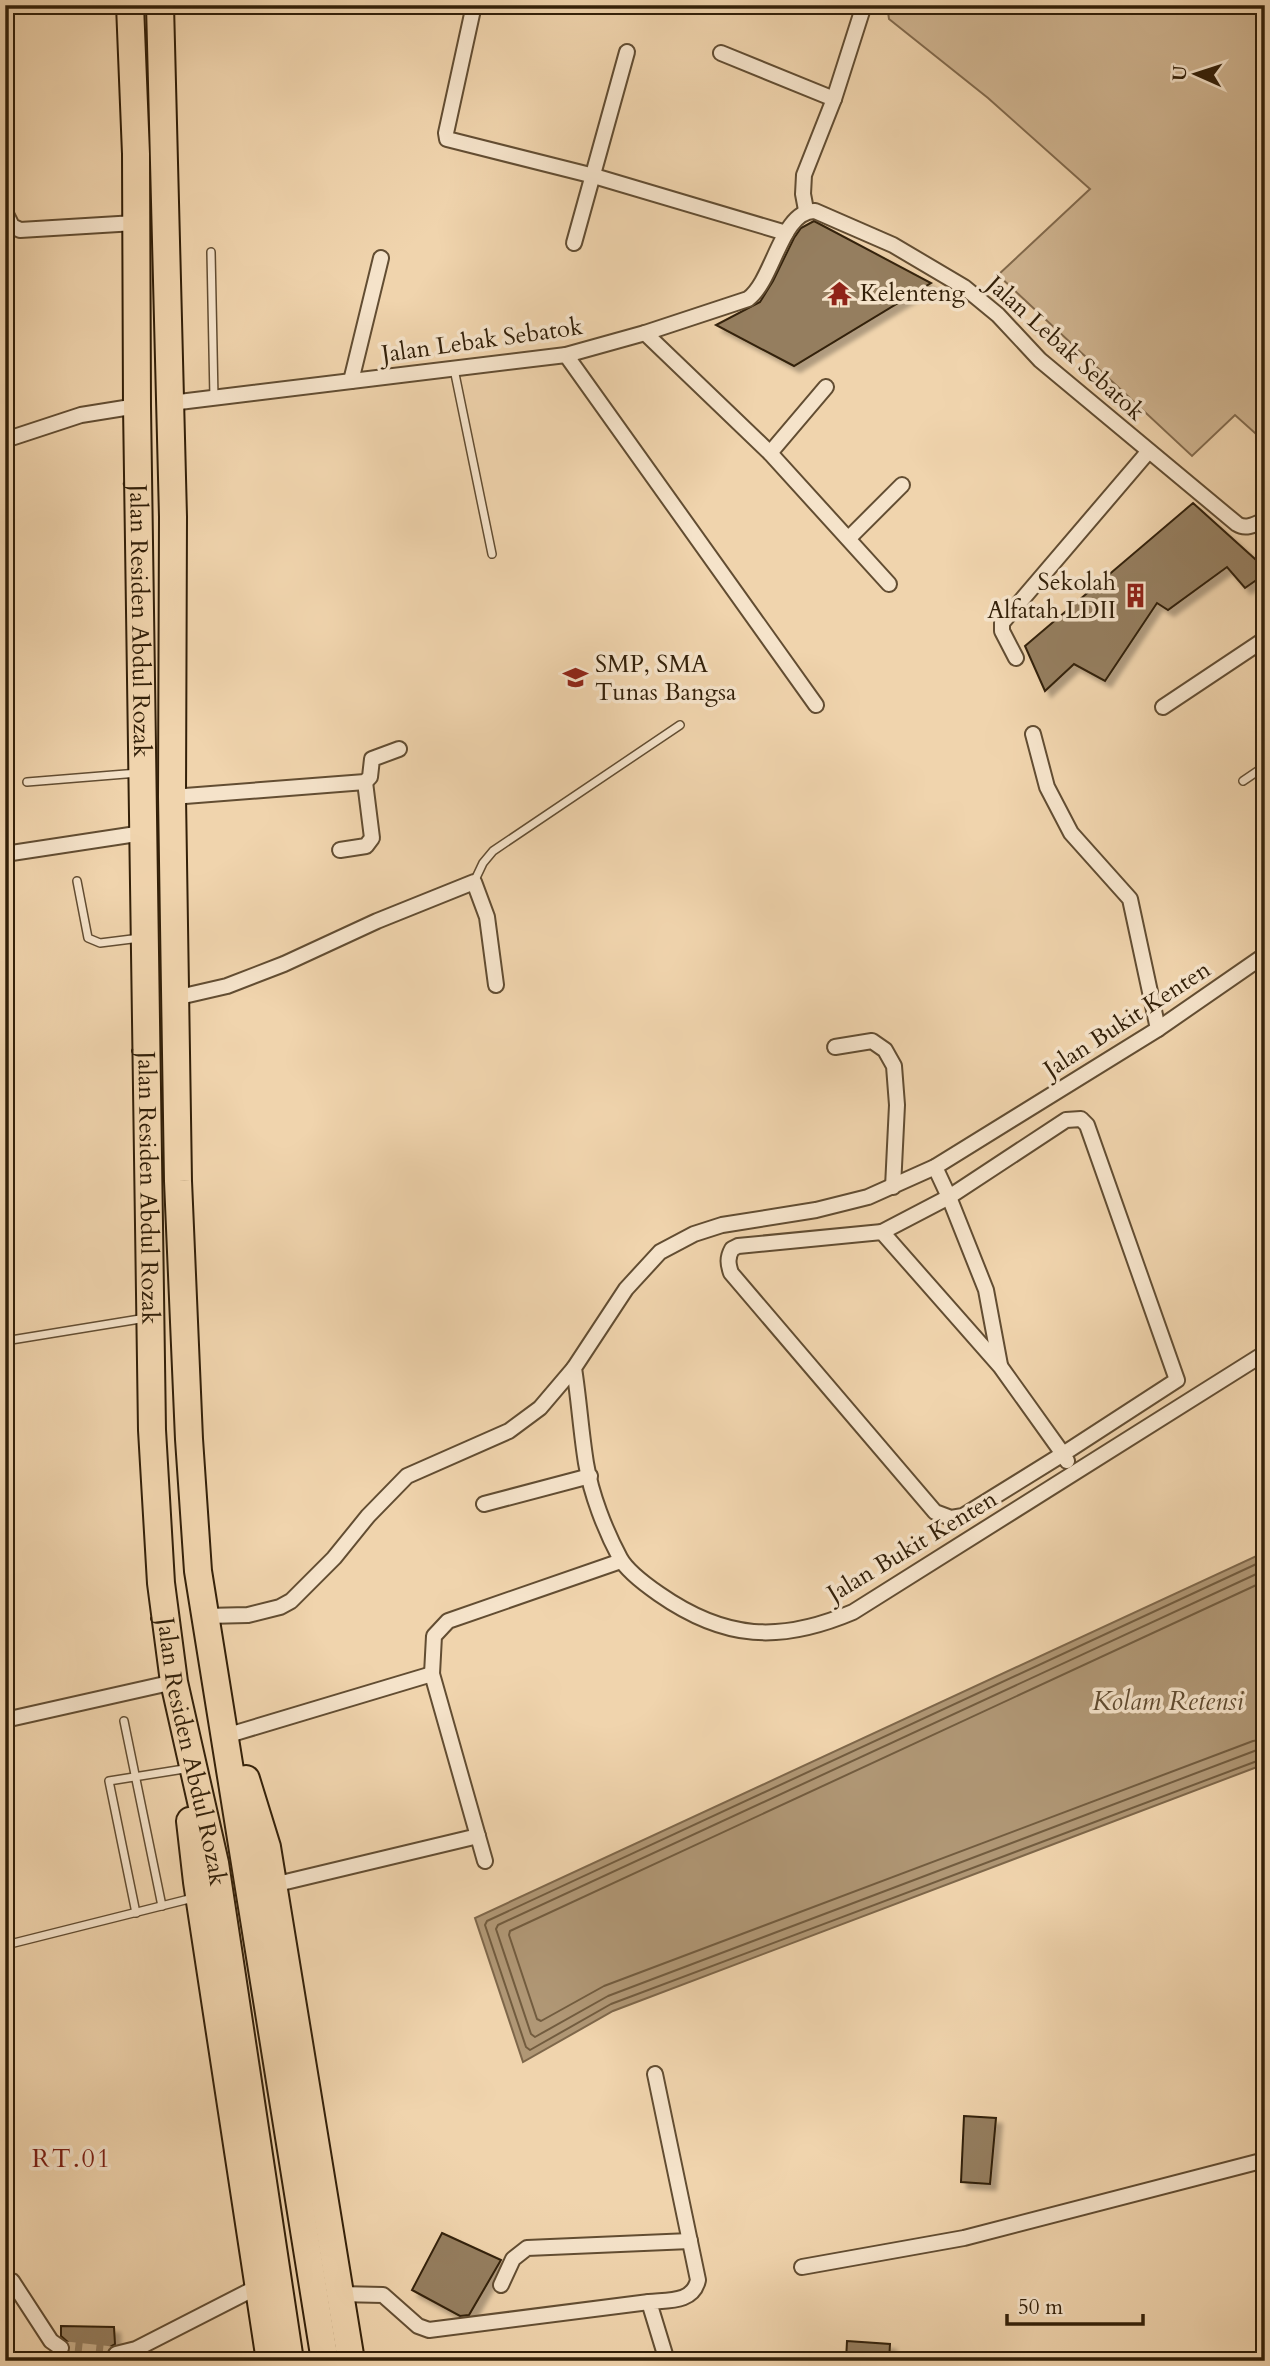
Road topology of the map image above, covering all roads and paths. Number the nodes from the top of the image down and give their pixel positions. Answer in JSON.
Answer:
{"nodes":[{"id":1,"x":130,"y":5,"type":"edge"},
{"id":2,"x":160,"y":5,"type":"edge"},
{"id":3,"x":474,"y":5,"type":"edge"},
{"id":4,"x":864,"y":5,"type":"edge"},
{"id":5,"x":627,"y":52,"type":"dead end"},
{"id":6,"x":721,"y":52,"type":"dead end"},
{"id":7,"x":834,"y":99,"type":"junction"},
{"id":8,"x":594,"y":176,"type":"junction"},
{"id":9,"x":806,"y":211,"type":"junction"},
{"id":10,"x":5,"y":212,"type":"edge"},
{"id":11,"x":135,"y":223,"type":"junction"},
{"id":12,"x":786,"y":233,"type":"junction"},
{"id":13,"x":574,"y":243,"type":"dead end"},
{"id":14,"x":211,"y":253,"type":"dead end"},
{"id":15,"x":381,"y":258,"type":"dead end"},
{"id":16,"x":645,"y":333,"type":"junction"},
{"id":17,"x":566,"y":355,"type":"junction"},
{"id":18,"x":454,"y":368,"type":"junction"},
{"id":19,"x":351,"y":381,"type":"junction"},
{"id":20,"x":826,"y":387,"type":"dead end"},
{"id":21,"x":214,"y":397,"type":"junction"},
{"id":22,"x":171,"y":403,"type":"junction"},
{"id":23,"x":137,"y":406,"type":"junction"},
{"id":24,"x":5,"y":440,"type":"edge"},
{"id":25,"x":1148,"y":452,"type":"junction"},
{"id":26,"x":770,"y":453,"type":"junction"},
{"id":27,"x":902,"y":485,"type":"dead end"},
{"id":28,"x":1265,"y":520,"type":"edge"},
{"id":29,"x":849,"y":538,"type":"junction"},
{"id":30,"x":492,"y":554,"type":"dead end"},
{"id":31,"x":889,"y":584,"type":"dead end"},
{"id":32,"x":1265,"y":639,"type":"edge"},
{"id":33,"x":1016,"y":658,"type":"dead end"},
{"id":34,"x":816,"y":705,"type":"dead end"},
{"id":35,"x":1163,"y":707,"type":"dead end"},
{"id":36,"x":680,"y":726,"type":"dead end"},
{"id":37,"x":1033,"y":734,"type":"dead end"},
{"id":38,"x":399,"y":748,"type":"dead end"},
{"id":39,"x":1265,"y":766,"type":"edge"},
{"id":40,"x":143,"y":773,"type":"junction"},
{"id":41,"x":1243,"y":781,"type":"dead end"},
{"id":42,"x":27,"y":782,"type":"dead end"},
{"id":43,"x":365,"y":782,"type":"junction"},
{"id":44,"x":172,"y":797,"type":"junction"},
{"id":45,"x":143,"y":833,"type":"junction"},
{"id":46,"x":340,"y":850,"type":"dead end"},
{"id":47,"x":5,"y":854,"type":"edge"},
{"id":48,"x":77,"y":881,"type":"dead end"},
{"id":49,"x":474,"y":881,"type":"junction"},
{"id":50,"x":144,"y":937,"type":"junction"},
{"id":51,"x":1265,"y":955,"type":"edge"},
{"id":52,"x":496,"y":985,"type":"dead end"},
{"id":53,"x":175,"y":998,"type":"junction"},
{"id":54,"x":1158,"y":1029,"type":"junction"},
{"id":55,"x":835,"y":1047,"type":"dead end"},
{"id":56,"x":935,"y":1167,"type":"junction"},
{"id":57,"x":893,"y":1186,"type":"junction"},
{"id":58,"x":949,"y":1197,"type":"junction"},
{"id":59,"x":882,"y":1232,"type":"junction"},
{"id":60,"x":150,"y":1317,"type":"junction"},
{"id":61,"x":5,"y":1340,"type":"edge"},
{"id":62,"x":1265,"y":1353,"type":"edge"},
{"id":63,"x":1000,"y":1366,"type":"junction"},
{"id":64,"x":574,"y":1368,"type":"junction"},
{"id":65,"x":1063,"y":1454,"type":"junction"},
{"id":66,"x":1074,"y":1473,"type":"junction"},
{"id":67,"x":590,"y":1476,"type":"junction"},
{"id":68,"x":484,"y":1504,"type":"dead end"},
{"id":69,"x":621,"y":1561,"type":"junction"},
{"id":70,"x":206,"y":1616,"type":"junction"},
{"id":71,"x":432,"y":1674,"type":"junction"},
{"id":72,"x":174,"y":1682,"type":"junction"},
{"id":73,"x":218,"y":1690,"type":"junction"},
{"id":74,"x":179,"y":1708,"type":"junction"},
{"id":75,"x":5,"y":1720,"type":"edge"},
{"id":76,"x":124,"y":1721,"type":"dead end"},
{"id":77,"x":232,"y":1734,"type":"junction"},
{"id":78,"x":184,"y":1769,"type":"junction"},
{"id":79,"x":136,"y":1776,"type":"junction"},
{"id":80,"x":478,"y":1836,"type":"junction"},
{"id":81,"x":485,"y":1861,"type":"dead end"},
{"id":82,"x":273,"y":1885,"type":"junction"},
{"id":83,"x":200,"y":1896,"type":"junction"},
{"id":84,"x":162,"y":1906,"type":"junction"},
{"id":85,"x":136,"y":1913,"type":"junction"},
{"id":86,"x":14,"y":1943,"type":"dead end"},
{"id":87,"x":655,"y":2074,"type":"dead end"},
{"id":88,"x":1265,"y":2160,"type":"edge"},
{"id":89,"x":690,"y":2241,"type":"junction"},
{"id":90,"x":802,"y":2267,"type":"dead end"},
{"id":91,"x":12,"y":2281,"type":"dead end"},
{"id":92,"x":501,"y":2285,"type":"dead end"},
{"id":93,"x":259,"y":2286,"type":"junction"},
{"id":94,"x":339,"y":2294,"type":"junction"},
{"id":95,"x":649,"y":2302,"type":"junction"},
{"id":96,"x":61,"y":2348,"type":"tunnel mouth"},
{"id":97,"x":116,"y":2354,"type":"dead end"},
{"id":98,"x":270,"y":2361,"type":"edge"},
{"id":99,"x":290,"y":2361,"type":"edge"},
{"id":100,"x":325,"y":2361,"type":"edge"},
{"id":101,"x":351,"y":2361,"type":"edge"},
{"id":102,"x":667,"y":2361,"type":"edge"}],
"edges":[{"from":1,"to":11,"type":"highway","name":"Jalan Residen Abdul Rozak"},
{"from":2,"to":22,"type":"highway","name":"Jalan Residen Abdul Rozak"},
{"from":3,"to":8,"type":"street"},
{"from":4,"to":7,"type":"street"},
{"from":5,"to":8,"type":"street"},
{"from":6,"to":7,"type":"street"},
{"from":7,"to":9,"type":"street"},
{"from":8,"to":12,"type":"street"},
{"from":8,"to":13,"type":"street"},
{"from":9,"to":12,"type":"street","name":"Jalan Lebak Sebatok"},
{"from":9,"to":25,"type":"street","name":"Jalan Lebak Sebatok"},
{"from":10,"to":11,"type":"street"},
{"from":11,"to":23,"type":"highway","name":"Jalan Residen Abdul Rozak"},
{"from":12,"to":16,"type":"street","name":"Jalan Lebak Sebatok"},
{"from":14,"to":21,"type":"lane"},
{"from":15,"to":19,"type":"street"},
{"from":16,"to":17,"type":"street","name":"Jalan Lebak Sebatok"},
{"from":16,"to":26,"type":"street"},
{"from":17,"to":18,"type":"street","name":"Jalan Lebak Sebatok"},
{"from":17,"to":34,"type":"street"},
{"from":18,"to":19,"type":"street","name":"Jalan Lebak Sebatok"},
{"from":18,"to":30,"type":"lane"},
{"from":19,"to":21,"type":"street","name":"Jalan Lebak Sebatok"},
{"from":20,"to":26,"type":"street"},
{"from":21,"to":22,"type":"street","name":"Jalan Lebak Sebatok"},
{"from":22,"to":44,"type":"highway","name":"Jalan Residen Abdul Rozak"},
{"from":23,"to":24,"type":"street"},
{"from":23,"to":40,"type":"highway","name":"Jalan Residen Abdul Rozak"},
{"from":25,"to":28,"type":"street","name":"Jalan Lebak Sebatok"},
{"from":25,"to":33,"type":"street"},
{"from":26,"to":29,"type":"street"},
{"from":27,"to":29,"type":"street"},
{"from":29,"to":31,"type":"street"},
{"from":32,"to":35,"type":"street"},
{"from":36,"to":49,"type":"lane"},
{"from":37,"to":54,"type":"street"},
{"from":38,"to":43,"type":"street"},
{"from":39,"to":41,"type":"lane"},
{"from":40,"to":42,"type":"lane"},
{"from":40,"to":45,"type":"highway","name":"Jalan Residen Abdul Rozak"},
{"from":43,"to":44,"type":"street"},
{"from":43,"to":46,"type":"street"},
{"from":44,"to":53,"type":"highway","name":"Jalan Residen Abdul Rozak"},
{"from":45,"to":47,"type":"street"},
{"from":45,"to":50,"type":"highway","name":"Jalan Residen Abdul Rozak"},
{"from":48,"to":50,"type":"lane"},
{"from":49,"to":52,"type":"street"},
{"from":49,"to":53,"type":"street"},
{"from":50,"to":60,"type":"highway","name":"Jalan Residen Abdul Rozak"},
{"from":51,"to":54,"type":"street","name":"Jalan Bukit Kenten"},
{"from":53,"to":70,"type":"highway","name":"Jalan Residen Abdul Rozak"},
{"from":54,"to":56,"type":"street","name":"Jalan Bukit Kenten"},
{"from":55,"to":57,"type":"street"},
{"from":56,"to":57,"type":"street","name":"Jalan Bukit Kenten"},
{"from":56,"to":58,"type":"street"},
{"from":57,"to":64,"type":"street","name":"Jalan Bukit Kenten"},
{"from":58,"to":59,"type":"street"},
{"from":58,"to":63,"type":"street"},
{"from":58,"to":65,"type":"street"},
{"from":59,"to":63,"type":"street"},
{"from":59,"to":65,"type":"street"},
{"from":60,"to":61,"type":"lane"},
{"from":60,"to":72,"type":"highway","name":"Jalan Residen Abdul Rozak"},
{"from":62,"to":66,"type":"street","name":"Jalan Bukit Kenten"},
{"from":63,"to":65,"type":"street"},
{"from":64,"to":67,"type":"street","name":"Jalan Bukit Kenten"},
{"from":64,"to":70,"type":"street"},
{"from":65,"to":66,"type":"street"},
{"from":66,"to":69,"type":"street","name":"Jalan Bukit Kenten"},
{"from":67,"to":68,"type":"street"},
{"from":67,"to":69,"type":"street","name":"Jalan Bukit Kenten"},
{"from":69,"to":71,"type":"street"},
{"from":70,"to":73,"type":"highway","name":"Jalan Residen Abdul Rozak"},
{"from":71,"to":77,"type":"street"},
{"from":71,"to":80,"type":"street"},
{"from":72,"to":74,"type":"highway","name":"Jalan Residen Abdul Rozak"},
{"from":72,"to":75,"type":"street"},
{"from":73,"to":77,"type":"highway"},
{"from":73,"to":100,"type":"highway","name":"Jalan Residen Abdul Rozak"},
{"from":74,"to":78,"type":"highway"},
{"from":74,"to":99,"type":"highway","name":"Jalan Residen Abdul Rozak"},
{"from":76,"to":79,"type":"lane"},
{"from":77,"to":82,"type":"highway"},
{"from":78,"to":79,"type":"lane"},
{"from":78,"to":83,"type":"highway"},
{"from":79,"to":84,"type":"lane"},
{"from":79,"to":85,"type":"lane"},
{"from":80,"to":81,"type":"street"},
{"from":80,"to":82,"type":"street"},
{"from":82,"to":94,"type":"highway"},
{"from":83,"to":84,"type":"lane"},
{"from":83,"to":93,"type":"highway"},
{"from":84,"to":85,"type":"lane"},
{"from":85,"to":86,"type":"lane"},
{"from":87,"to":89,"type":"street"},
{"from":88,"to":90,"type":"street"},
{"from":89,"to":92,"type":"street"},
{"from":89,"to":95,"type":"street"},
{"from":91,"to":96,"type":"street"},
{"from":93,"to":97,"type":"street"},
{"from":93,"to":98,"type":"highway"},
{"from":94,"to":95,"type":"street"},
{"from":94,"to":101,"type":"highway"},
{"from":95,"to":102,"type":"street"}]}
